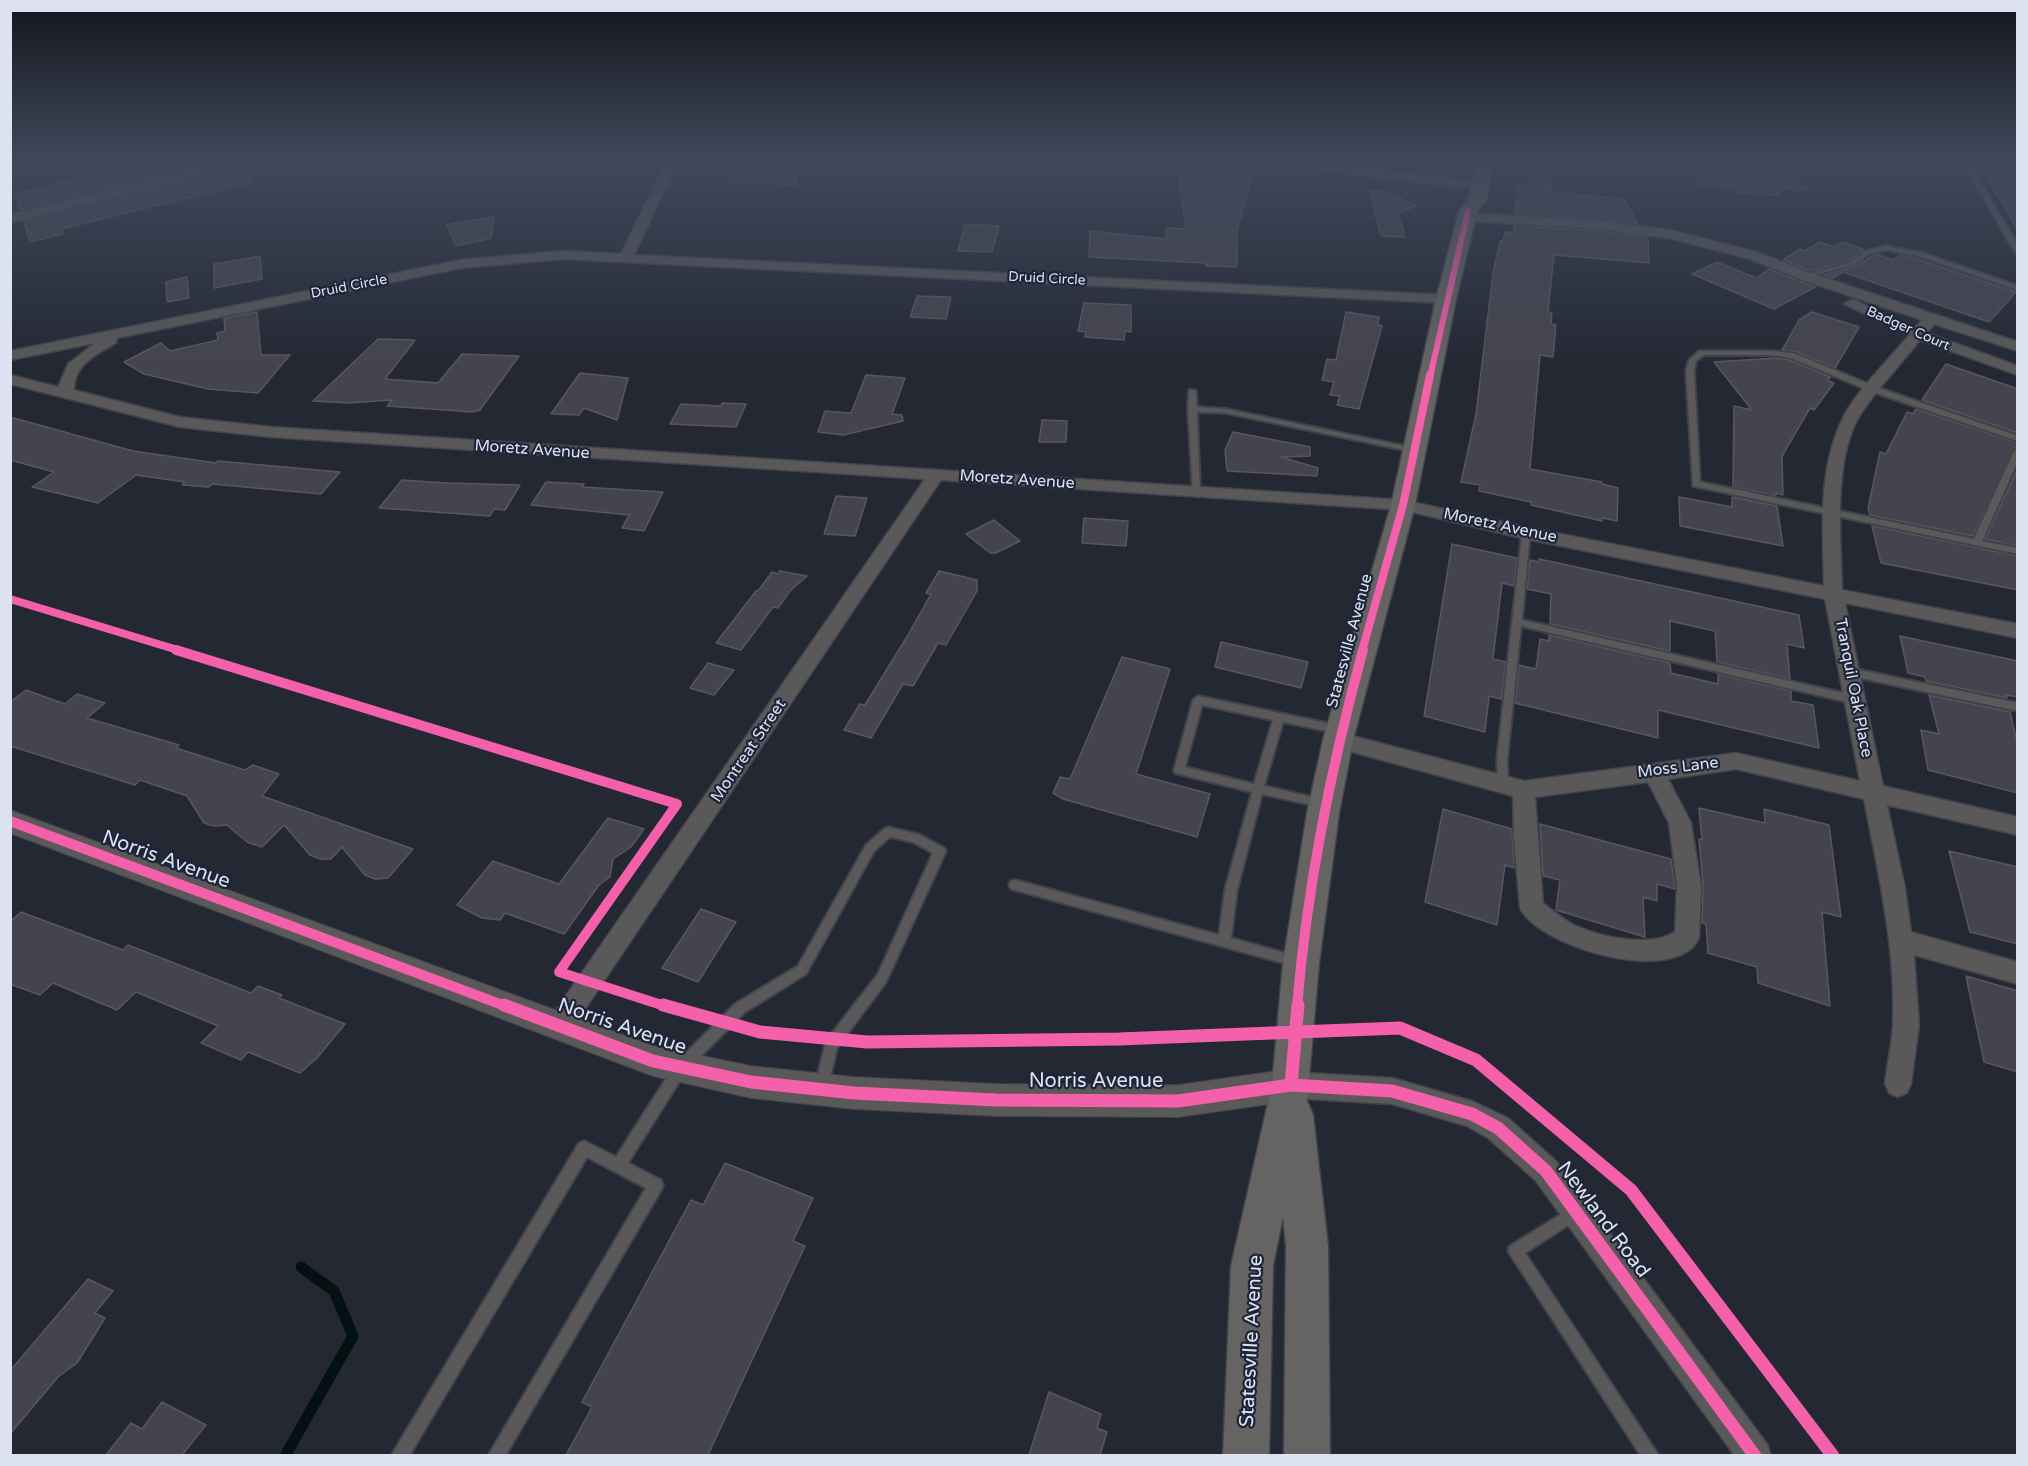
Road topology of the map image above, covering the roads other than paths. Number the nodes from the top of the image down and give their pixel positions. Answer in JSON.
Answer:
{"nodes":[{"id":1,"x":638,"y":232,"type":"edge"},
{"id":2,"x":1463,"y":232,"type":"edge"},
{"id":3,"x":1657,"y":232,"type":"edge"},
{"id":4,"x":2006,"y":232,"type":"edge"},
{"id":5,"x":2018,"y":252,"type":"edge"},
{"id":6,"x":626,"y":257,"type":"junction"},
{"id":7,"x":1805,"y":276,"type":"junction"},
{"id":8,"x":2018,"y":288,"type":"edge"},
{"id":9,"x":1446,"y":299,"type":"junction"},
{"id":10,"x":1924,"y":327,"type":"junction"},
{"id":11,"x":137,"y":330,"type":"junction"},
{"id":12,"x":2018,"y":347,"type":"edge"},
{"id":13,"x":10,"y":356,"type":"edge"},
{"id":14,"x":2018,"y":371,"type":"edge"},
{"id":15,"x":10,"y":379,"type":"edge"},
{"id":16,"x":1873,"y":389,"type":"junction"},
{"id":17,"x":1192,"y":392,"type":"dead end"},
{"id":18,"x":66,"y":394,"type":"junction"},
{"id":19,"x":1192,"y":409,"type":"junction"},
{"id":20,"x":2018,"y":439,"type":"edge"},
{"id":21,"x":1414,"y":450,"type":"junction"},
{"id":22,"x":2018,"y":451,"type":"edge"},
{"id":23,"x":936,"y":475,"type":"junction"},
{"id":24,"x":1197,"y":492,"type":"junction"},
{"id":25,"x":1403,"y":505,"type":"junction"},
{"id":26,"x":1831,"y":513,"type":"junction"},
{"id":27,"x":1526,"y":533,"type":"junction"},
{"id":28,"x":1977,"y":543,"type":"junction"},
{"id":29,"x":2018,"y":551,"type":"edge"},
{"id":30,"x":1833,"y":592,"type":"junction"},
{"id":31,"x":1518,"y":622,"type":"junction"},
{"id":32,"x":2018,"y":631,"type":"edge"},
{"id":33,"x":1850,"y":672,"type":"junction"},
{"id":34,"x":1856,"y":700,"type":"junction"},
{"id":35,"x":2018,"y":707,"type":"edge"},
{"id":36,"x":1279,"y":718,"type":"junction"},
{"id":37,"x":1340,"y":735,"type":"junction"},
{"id":38,"x":1653,"y":771,"type":"junction"},
{"id":39,"x":1513,"y":787,"type":"junction"},
{"id":40,"x":1258,"y":789,"type":"junction"},
{"id":41,"x":1872,"y":793,"type":"junction"},
{"id":42,"x":1325,"y":804,"type":"junction"},
{"id":43,"x":10,"y":820,"type":"edge"},
{"id":44,"x":2018,"y":826,"type":"edge"},
{"id":45,"x":1015,"y":885,"type":"dead end"},
{"id":46,"x":1900,"y":940,"type":"junction"},
{"id":47,"x":1224,"y":943,"type":"junction"},
{"id":48,"x":1301,"y":963,"type":"junction"},
{"id":49,"x":2018,"y":973,"type":"edge"},
{"id":50,"x":560,"y":1025,"type":"junction"},
{"id":51,"x":681,"y":1067,"type":"junction"},
{"id":52,"x":1898,"y":1084,"type":"dead end"},
{"id":53,"x":1291,"y":1085,"type":"junction"},
{"id":54,"x":821,"y":1090,"type":"junction"},
{"id":55,"x":618,"y":1166,"type":"junction"},
{"id":56,"x":1576,"y":1212,"type":"junction"},
{"id":57,"x":399,"y":1455,"type":"edge"},
{"id":58,"x":496,"y":1455,"type":"edge"},
{"id":59,"x":1246,"y":1455,"type":"edge"},
{"id":60,"x":1307,"y":1455,"type":"edge"},
{"id":61,"x":1651,"y":1455,"type":"edge"},
{"id":62,"x":1755,"y":1455,"type":"edge"}],
"edges":[{"from":1,"to":6,"type":"street"},
{"from":2,"to":9,"type":"main road","name":"Statesville Avenue"},
{"from":3,"to":7,"type":"street","name":"Badger Court"},
{"from":4,"to":5,"type":"lane"},
{"from":6,"to":9,"type":"street","name":"Druid Circle"},
{"from":6,"to":11,"type":"street","name":"Druid Circle"},
{"from":7,"to":8,"type":"lane"},
{"from":7,"to":10,"type":"street","name":"Badger Court"},
{"from":9,"to":21,"type":"main road","name":"Statesville Avenue"},
{"from":10,"to":12,"type":"street","name":"Badger Court"},
{"from":10,"to":14,"type":"street","name":"Badger Court"},
{"from":10,"to":16,"type":"street","name":"Tranquil Oak Place"},
{"from":11,"to":13,"type":"street","name":"Druid Circle"},
{"from":11,"to":18,"type":"street"},
{"from":15,"to":18,"type":"street","name":"Moretz Avenue"},
{"from":16,"to":20,"type":"lane"},
{"from":16,"to":26,"type":"street","name":"Tranquil Oak Place"},
{"from":16,"to":26,"type":"lane"},
{"from":17,"to":19,"type":"lane"},
{"from":18,"to":23,"type":"street","name":"Moretz Avenue"},
{"from":19,"to":21,"type":"lane"},
{"from":19,"to":24,"type":"lane"},
{"from":21,"to":25,"type":"main road","name":"Statesville Avenue"},
{"from":22,"to":28,"type":"lane"},
{"from":23,"to":24,"type":"street","name":"Moretz Avenue"},
{"from":23,"to":50,"type":"street","name":"Montreat Street"},
{"from":24,"to":25,"type":"street","name":"Moretz Avenue"},
{"from":25,"to":27,"type":"street","name":"Moretz Avenue"},
{"from":25,"to":37,"type":"main road","name":"Statesville Avenue"},
{"from":26,"to":28,"type":"lane"},
{"from":26,"to":30,"type":"street","name":"Tranquil Oak Place"},
{"from":27,"to":30,"type":"street","name":"Moretz Avenue"},
{"from":27,"to":31,"type":"lane"},
{"from":28,"to":29,"type":"lane"},
{"from":30,"to":32,"type":"street","name":"Moretz Avenue"},
{"from":30,"to":33,"type":"street","name":"Tranquil Oak Place"},
{"from":31,"to":34,"type":"lane"},
{"from":31,"to":39,"type":"lane"},
{"from":33,"to":34,"type":"street","name":"Tranquil Oak Place"},
{"from":33,"to":35,"type":"lane"},
{"from":34,"to":41,"type":"street","name":"Tranquil Oak Place"},
{"from":36,"to":37,"type":"lane"},
{"from":36,"to":40,"type":"lane"},
{"from":36,"to":40,"type":"lane"},
{"from":37,"to":39,"type":"street","name":"Moss Lane"},
{"from":37,"to":42,"type":"main road","name":"Statesville Avenue"},
{"from":38,"to":39,"type":"street","name":"Moss Lane"},
{"from":38,"to":39,"type":"street"},
{"from":38,"to":41,"type":"street","name":"Moss Lane"},
{"from":40,"to":42,"type":"lane"},
{"from":40,"to":47,"type":"lane"},
{"from":41,"to":44,"type":"street","name":"Moss Lane"},
{"from":41,"to":46,"type":"street","name":"Tranquil Oak Place"},
{"from":42,"to":48,"type":"main road","name":"Statesville Avenue"},
{"from":43,"to":50,"type":"street","name":"Norris Avenue"},
{"from":45,"to":47,"type":"lane"},
{"from":46,"to":49,"type":"street"},
{"from":46,"to":52,"type":"street","name":"Tranquil Oak Place"},
{"from":47,"to":48,"type":"lane"},
{"from":48,"to":53,"type":"main road","name":"Statesville Avenue"},
{"from":50,"to":51,"type":"street","name":"Norris Avenue"},
{"from":51,"to":54,"type":"street","name":"Norris Avenue"},
{"from":51,"to":54,"type":"lane"},
{"from":51,"to":55,"type":"lane"},
{"from":53,"to":54,"type":"street","name":"Norris Avenue"},
{"from":53,"to":56,"type":"street","name":"Newland Road"},
{"from":53,"to":59,"type":"main road","name":"Statesville Avenue"},
{"from":53,"to":60,"type":"main road","name":"Statesville Avenue"},
{"from":55,"to":57,"type":"lane"},
{"from":55,"to":58,"type":"lane"},
{"from":56,"to":61,"type":"lane"},
{"from":56,"to":62,"type":"street","name":"Newland Road"}]}
